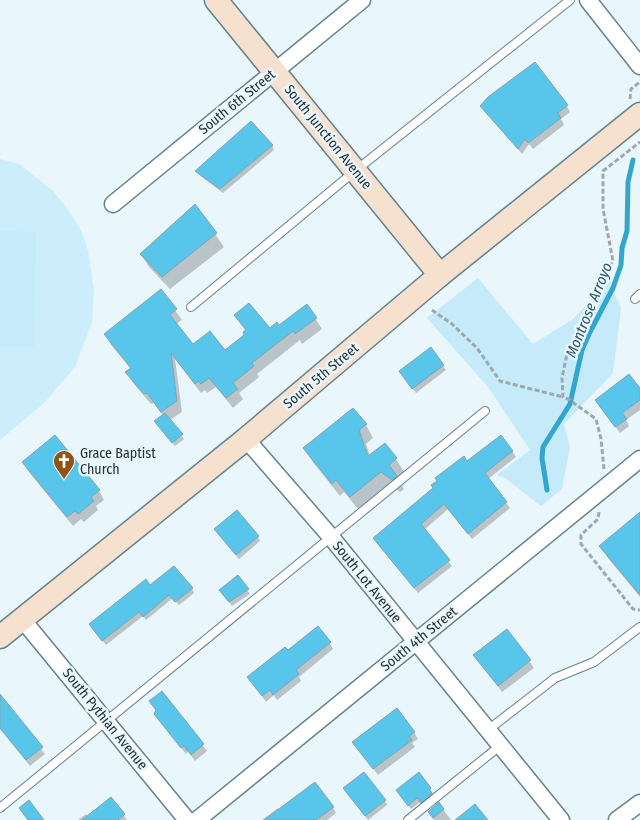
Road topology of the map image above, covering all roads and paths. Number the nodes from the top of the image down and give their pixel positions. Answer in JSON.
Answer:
{"nodes":[{"id":1,"x":216,"y":0,"type":"edge"},
{"id":2,"x":362,"y":0,"type":"edge"},
{"id":3,"x":570,"y":0,"type":"edge"},
{"id":4,"x":588,"y":0,"type":"edge"},
{"id":5,"x":640,"y":66,"type":"edge"},
{"id":6,"x":274,"y":71,"type":"junction"},
{"id":7,"x":640,"y":82,"type":"edge"},
{"id":8,"x":635,"y":107,"type":"edge"},
{"id":9,"x":640,"y":142,"type":"edge"},
{"id":10,"x":355,"y":171,"type":"junction"},
{"id":11,"x":113,"y":204,"type":"dead end"},
{"id":12,"x":440,"y":275,"type":"junction"},
{"id":13,"x":191,"y":306,"type":"dead end"},
{"id":14,"x":432,"y":310,"type":"dead end"},
{"id":15,"x":563,"y":397,"type":"junction"},
{"id":16,"x":486,"y":411,"type":"dead end"},
{"id":17,"x":246,"y":439,"type":"junction"},
{"id":18,"x":640,"y":459,"type":"edge"},
{"id":19,"x":602,"y":490,"type":"junction"},
{"id":20,"x":331,"y":537,"type":"junction"},
{"id":21,"x":640,"y":610,"type":"edge"},
{"id":22,"x":22,"y":619,"type":"junction"},
{"id":23,"x":640,"y":627,"type":"edge"},
{"id":24,"x":0,"y":637,"type":"edge"},
{"id":25,"x":416,"y":641,"type":"junction"},
{"id":26,"x":106,"y":721,"type":"junction"},
{"id":27,"x":488,"y":730,"type":"junction"},
{"id":28,"x":501,"y":745,"type":"junction"},
{"id":29,"x":640,"y":803,"type":"edge"},
{"id":30,"x":0,"y":808,"type":"edge"},
{"id":31,"x":187,"y":820,"type":"edge"},
{"id":32,"x":198,"y":820,"type":"edge"},
{"id":33,"x":408,"y":820,"type":"edge"},
{"id":34,"x":561,"y":820,"type":"edge"},
{"id":35,"x":618,"y":820,"type":"edge"}],
"edges":[{"from":1,"to":6,"type":"street","name":"South Junction Avenue"},
{"from":2,"to":6,"type":"street","name":"South 6th Street"},
{"from":3,"to":10,"type":"lane"},
{"from":4,"to":5,"type":"street"},
{"from":6,"to":10,"type":"street","name":"South Junction Avenue"},
{"from":6,"to":11,"type":"street","name":"South 6th Street"},
{"from":7,"to":8,"type":"path"},
{"from":8,"to":12,"type":"street","name":"South 5th Street"},
{"from":9,"to":15,"type":"path"},
{"from":10,"to":12,"type":"street","name":"South Junction Avenue"},
{"from":10,"to":13,"type":"lane"},
{"from":12,"to":17,"type":"street","name":"South 5th Street"},
{"from":14,"to":15,"type":"path"},
{"from":15,"to":19,"type":"path"},
{"from":16,"to":20,"type":"lane"},
{"from":17,"to":20,"type":"street","name":"South Lot Avenue"},
{"from":17,"to":22,"type":"street","name":"South 5th Street"},
{"from":18,"to":19,"type":"street","name":"South 4th Street"},
{"from":19,"to":21,"type":"path"},
{"from":19,"to":25,"type":"street","name":"South 4th Street"},
{"from":20,"to":25,"type":"street","name":"South Lot Avenue"},
{"from":20,"to":26,"type":"lane"},
{"from":22,"to":24,"type":"street","name":"South 5th Street"},
{"from":22,"to":26,"type":"street","name":"South Pythian Avenue"},
{"from":23,"to":27,"type":"lane"},
{"from":25,"to":27,"type":"street","name":"South Lot Avenue"},
{"from":25,"to":32,"type":"street","name":"South 4th Street"},
{"from":26,"to":30,"type":"lane"},
{"from":26,"to":31,"type":"street","name":"South Pythian Avenue"},
{"from":27,"to":28,"type":"street","name":"South Lot Avenue"},
{"from":28,"to":33,"type":"lane"},
{"from":28,"to":34,"type":"street","name":"South Lot Avenue"},
{"from":29,"to":35,"type":"street"}]}
